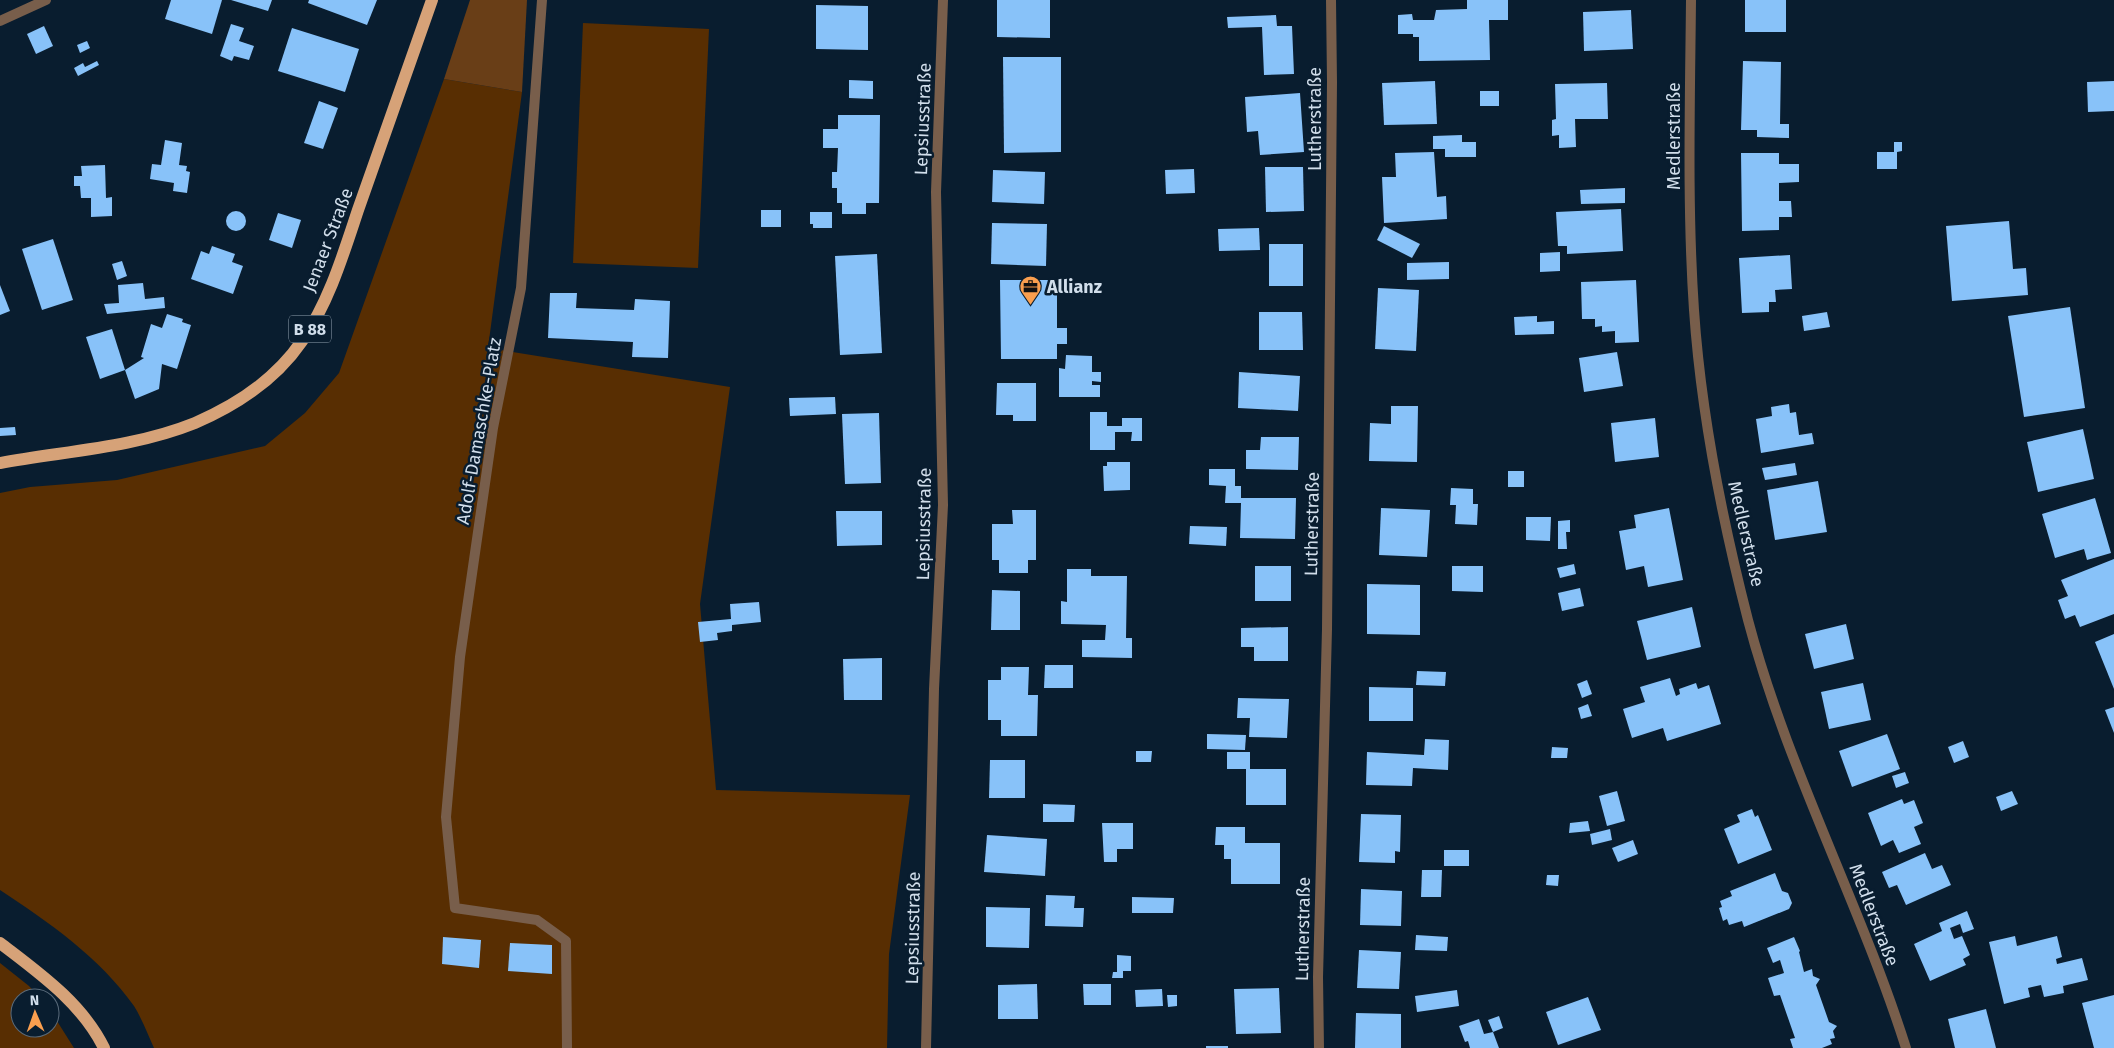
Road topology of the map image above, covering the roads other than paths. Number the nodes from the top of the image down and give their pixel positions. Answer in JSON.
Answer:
{"nodes":[{"id":1,"x":46,"y":0,"type":"edge"},
{"id":2,"x":432,"y":0,"type":"edge"},
{"id":3,"x":542,"y":0,"type":"edge"},
{"id":4,"x":943,"y":0,"type":"edge"},
{"id":5,"x":1331,"y":0,"type":"edge"},
{"id":6,"x":1691,"y":0,"type":"edge"},
{"id":7,"x":0,"y":21,"type":"edge"},
{"id":8,"x":0,"y":463,"type":"edge"},
{"id":9,"x":0,"y":943,"type":"edge"},
{"id":10,"x":104,"y":1048,"type":"edge"},
{"id":11,"x":567,"y":1048,"type":"edge"},
{"id":12,"x":926,"y":1048,"type":"edge"},
{"id":13,"x":1319,"y":1048,"type":"edge"},
{"id":14,"x":1906,"y":1048,"type":"edge"}],
"edges":[{"from":1,"to":7,"type":"street"},
{"from":2,"to":8,"type":"main road","name":"Jenaer Straße","number":"B 88"},
{"from":3,"to":11,"type":"street","name":"Adolf-Damaschke-Platz"},
{"from":4,"to":12,"type":"street","name":"Lepsiusstraße"},
{"from":5,"to":13,"type":"street","name":"Lutherstraße"},
{"from":6,"to":14,"type":"street","name":"Medlerstraße"},
{"from":9,"to":10,"type":"main road"}]}
